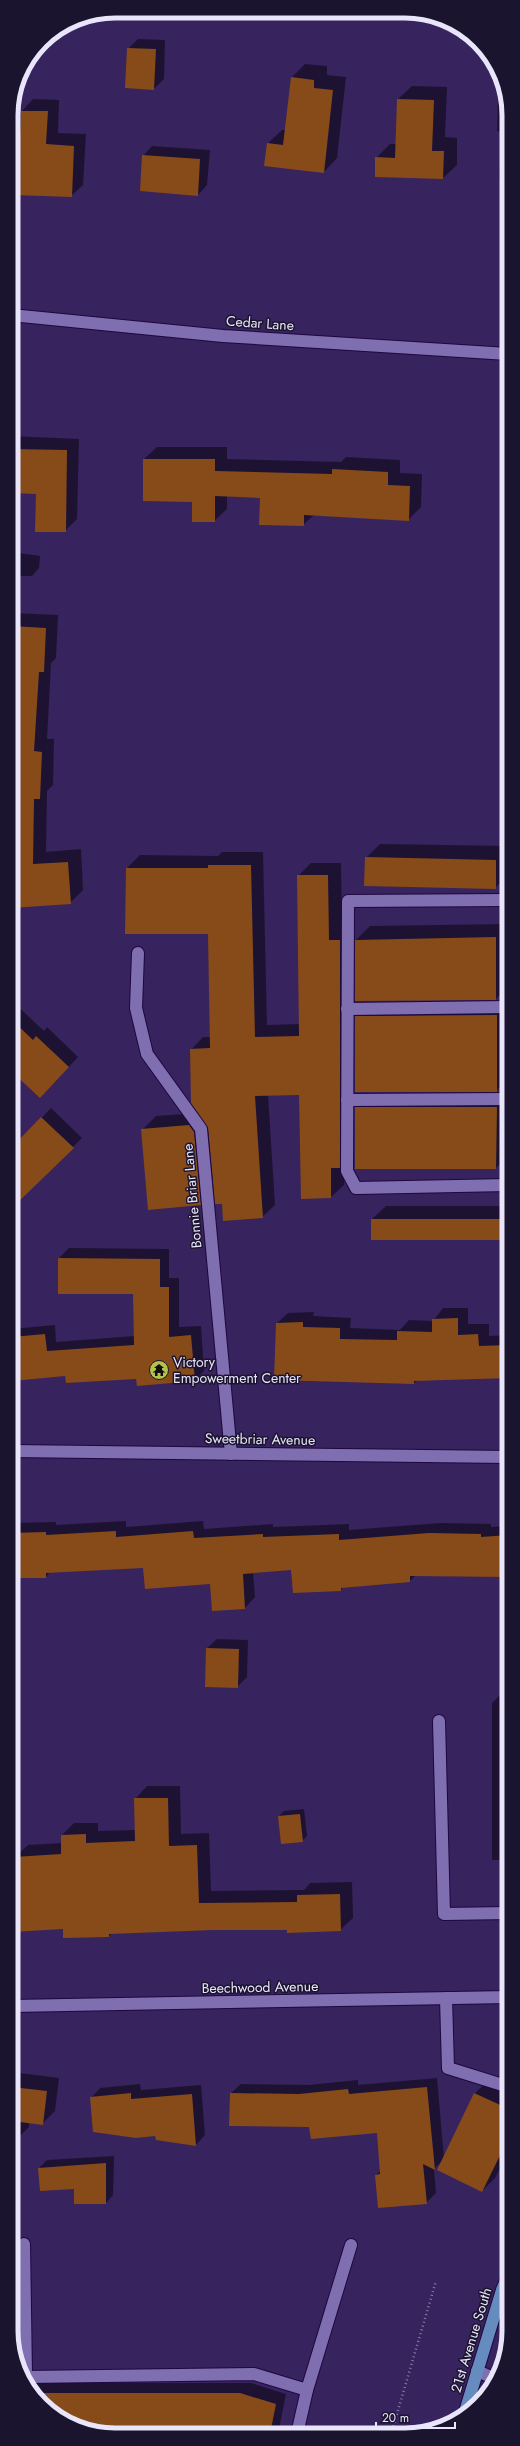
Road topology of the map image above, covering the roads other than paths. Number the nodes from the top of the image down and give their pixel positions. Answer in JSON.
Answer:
{"nodes":[{"id":1,"x":18,"y":316,"type":"edge"},
{"id":2,"x":502,"y":354,"type":"edge"},
{"id":3,"x":502,"y":900,"type":"edge"},
{"id":4,"x":138,"y":953,"type":"dead end"},
{"id":5,"x":502,"y":1007,"type":"edge"},
{"id":6,"x":347,"y":1009,"type":"junction"},
{"id":7,"x":502,"y":1099,"type":"edge"},
{"id":8,"x":347,"y":1100,"type":"junction"},
{"id":9,"x":502,"y":1186,"type":"edge"},
{"id":10,"x":18,"y":1451,"type":"edge"},
{"id":11,"x":231,"y":1454,"type":"junction"},
{"id":12,"x":502,"y":1457,"type":"edge"},
{"id":13,"x":439,"y":1720,"type":"dead end"},
{"id":14,"x":502,"y":1913,"type":"edge"},
{"id":15,"x":502,"y":1997,"type":"edge"},
{"id":16,"x":446,"y":1998,"type":"junction"},
{"id":17,"x":18,"y":2006,"type":"edge"},
{"id":18,"x":502,"y":2085,"type":"edge"},
{"id":19,"x":24,"y":2244,"type":"dead end"},
{"id":20,"x":352,"y":2244,"type":"dead end"},
{"id":21,"x":502,"y":2290,"type":"edge"},
{"id":22,"x":26,"y":2369,"type":"edge"},
{"id":23,"x":477,"y":2371,"type":"junction"},
{"id":24,"x":29,"y":2376,"type":"edge"},
{"id":25,"x":491,"y":2377,"type":"edge"},
{"id":26,"x":307,"y":2390,"type":"junction"},
{"id":27,"x":467,"y":2406,"type":"edge"},
{"id":28,"x":298,"y":2428,"type":"edge"}],
"edges":[{"from":1,"to":2,"type":"street","name":"Cedar Lane"},
{"from":3,"to":6,"type":"street"},
{"from":4,"to":11,"type":"street","name":"Bonnie Briar Lane"},
{"from":5,"to":6,"type":"street"},
{"from":6,"to":8,"type":"street"},
{"from":7,"to":8,"type":"street"},
{"from":8,"to":9,"type":"street"},
{"from":10,"to":11,"type":"street","name":"Sweetbriar Avenue"},
{"from":11,"to":12,"type":"street","name":"Sweetbriar Avenue"},
{"from":13,"to":14,"type":"street"},
{"from":15,"to":16,"type":"street","name":"Beechwood Avenue"},
{"from":16,"to":17,"type":"street","name":"Beechwood Avenue"},
{"from":16,"to":18,"type":"street"},
{"from":19,"to":22,"type":"street"},
{"from":20,"to":26,"type":"street"},
{"from":21,"to":23,"type":"main road","name":"21st Avenue South"},
{"from":23,"to":25,"type":"street"},
{"from":23,"to":27,"type":"main road","name":"21st Avenue South"},
{"from":24,"to":26,"type":"street"},
{"from":26,"to":28,"type":"street"}]}
